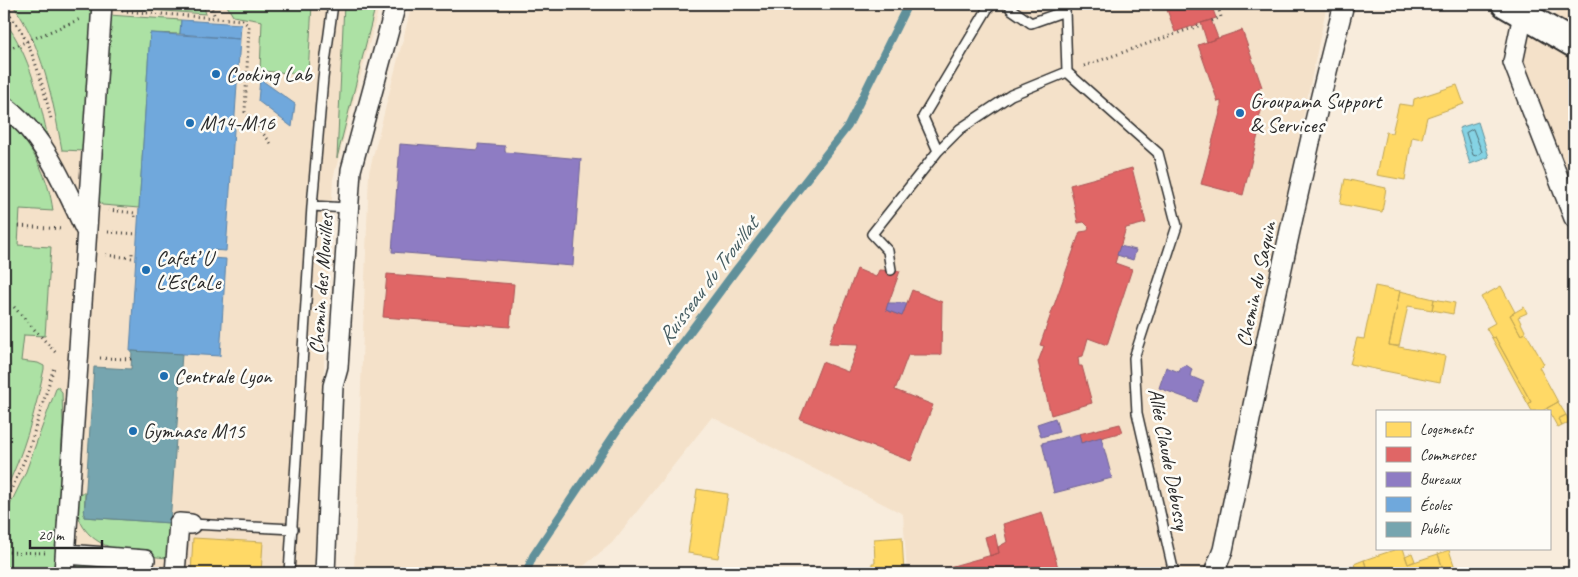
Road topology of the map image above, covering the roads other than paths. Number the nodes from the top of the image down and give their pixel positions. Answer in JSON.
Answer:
{"nodes":[{"id":1,"x":333,"y":4,"type":"edge"},
{"id":2,"x":396,"y":4,"type":"edge"},
{"id":3,"x":993,"y":4,"type":"edge"},
{"id":4,"x":1011,"y":4,"type":"edge"},
{"id":5,"x":1344,"y":4,"type":"edge"},
{"id":6,"x":102,"y":7,"type":"edge"},
{"id":7,"x":1067,"y":8,"type":"edge"},
{"id":8,"x":1514,"y":9,"type":"edge"},
{"id":9,"x":1574,"y":44,"type":"edge"},
{"id":10,"x":1067,"y":72,"type":"junction"},
{"id":11,"x":4,"y":106,"type":"edge"},
{"id":12,"x":938,"y":151,"type":"junction"},
{"id":13,"x":312,"y":206,"type":"junction"},
{"id":14,"x":348,"y":208,"type":"junction"},
{"id":15,"x":1574,"y":218,"type":"edge"},
{"id":16,"x":86,"y":230,"type":"junction"},
{"id":17,"x":891,"y":270,"type":"dead end"},
{"id":18,"x":190,"y":524,"type":"joint"},
{"id":19,"x":293,"y":529,"type":"junction"},
{"id":20,"x":66,"y":554,"type":"junction"},
{"id":21,"x":145,"y":560,"type":"dead end"},
{"id":22,"x":64,"y":573,"type":"edge"},
{"id":23,"x":175,"y":573,"type":"edge"},
{"id":24,"x":289,"y":573,"type":"edge"},
{"id":25,"x":325,"y":573,"type":"edge"},
{"id":26,"x":1174,"y":573,"type":"edge"},
{"id":27,"x":1214,"y":573,"type":"edge"}],
"edges":[{"from":1,"to":13,"type":"lane"},
{"from":2,"to":14,"type":"street","name":"Chemin des Mouilles"},
{"from":3,"to":12,"type":"lane"},
{"from":4,"to":7,"type":"lane"},
{"from":5,"to":27,"type":"street","name":"Chemin du Saquin"},
{"from":6,"to":16,"type":"street"},
{"from":7,"to":10,"type":"lane"},
{"from":8,"to":9,"type":"main road"},
{"from":8,"to":15,"type":"street"},
{"from":10,"to":12,"type":"lane"},
{"from":10,"to":26,"type":"lane","name":"Allée Claude Debussy"},
{"from":11,"to":16,"type":"street"},
{"from":12,"to":17,"type":"lane"},
{"from":13,"to":14,"type":"lane"},
{"from":13,"to":19,"type":"lane"},
{"from":14,"to":25,"type":"street","name":"Chemin des Mouilles"},
{"from":16,"to":20,"type":"street"},
{"from":18,"to":19,"type":"lane"},
{"from":18,"to":23,"type":"street"},
{"from":19,"to":24,"type":"lane"},
{"from":20,"to":21,"type":"street"},
{"from":20,"to":22,"type":"street"}]}
